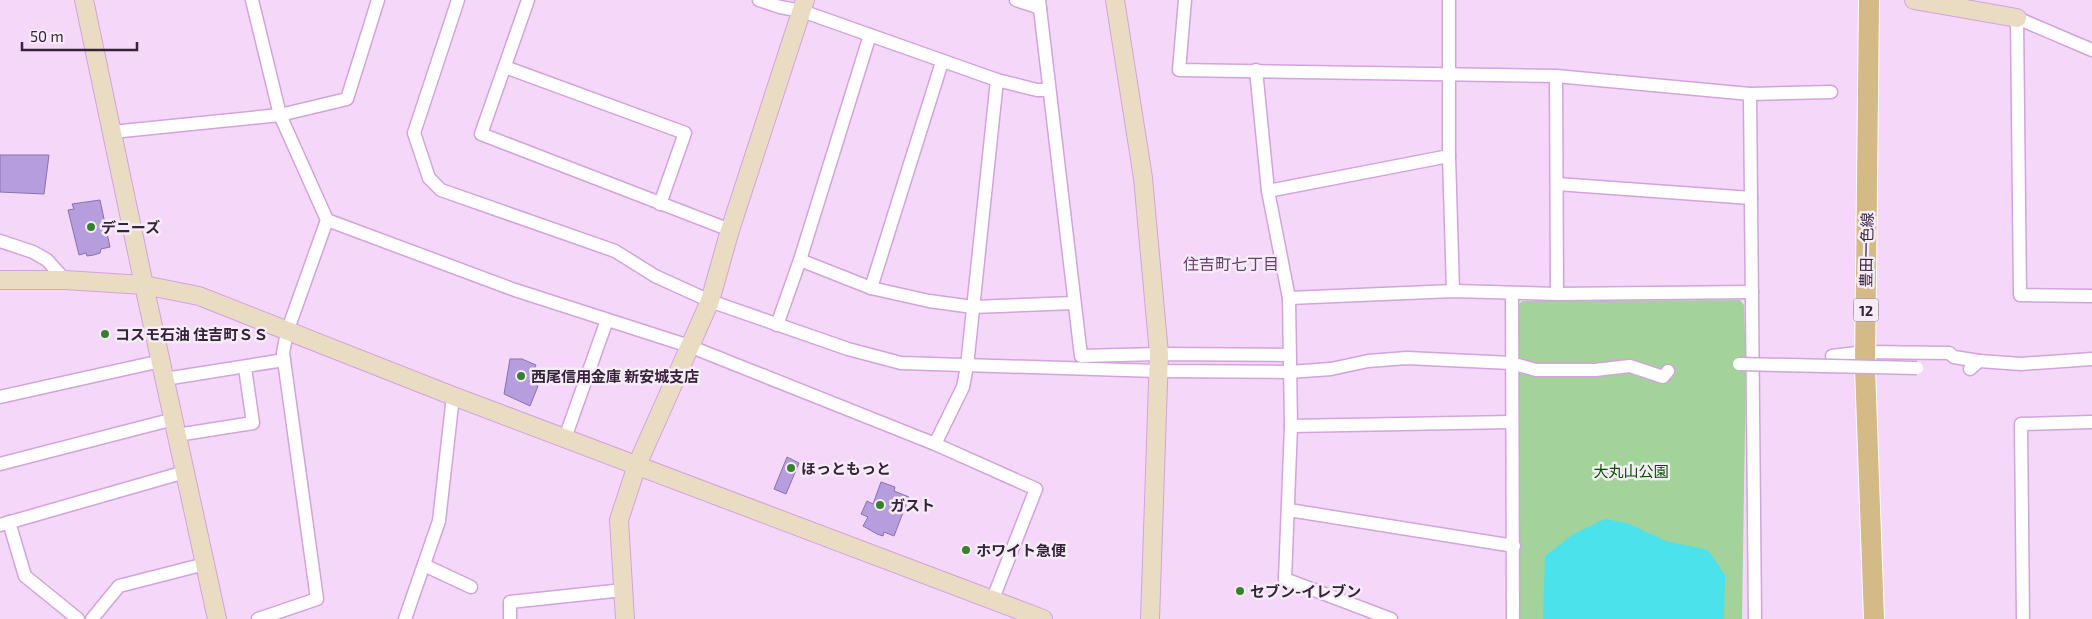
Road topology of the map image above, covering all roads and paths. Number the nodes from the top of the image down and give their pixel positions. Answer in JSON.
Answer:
{"nodes":[{"id":1,"x":84,"y":0,"type":"edge"},
{"id":2,"x":252,"y":0,"type":"edge"},
{"id":3,"x":378,"y":0,"type":"edge"},
{"id":4,"x":458,"y":0,"type":"edge"},
{"id":5,"x":528,"y":0,"type":"edge"},
{"id":6,"x":759,"y":0,"type":"edge"},
{"id":7,"x":1016,"y":0,"type":"edge"},
{"id":8,"x":1115,"y":0,"type":"edge"},
{"id":9,"x":1185,"y":0,"type":"edge"},
{"id":10,"x":1450,"y":0,"type":"edge"},
{"id":11,"x":1869,"y":0,"type":"edge"},
{"id":12,"x":1914,"y":0,"type":"edge"},
{"id":13,"x":1039,"y":4,"type":"edge"},
{"id":14,"x":803,"y":5,"type":"edge"},
{"id":15,"x":2017,"y":18,"type":"junction"},
{"id":16,"x":870,"y":35,"type":"junction"},
{"id":17,"x":2092,"y":50,"type":"edge"},
{"id":18,"x":942,"y":62,"type":"junction"},
{"id":19,"x":505,"y":67,"type":"junction"},
{"id":20,"x":1256,"y":70,"type":"junction"},
{"id":21,"x":1450,"y":73,"type":"junction"},
{"id":22,"x":1556,"y":76,"type":"junction"},
{"id":23,"x":997,"y":80,"type":"junction"},
{"id":24,"x":1049,"y":90,"type":"junction"},
{"id":25,"x":1830,"y":92,"type":"dead end"},
{"id":26,"x":1750,"y":94,"type":"junction"},
{"id":27,"x":280,"y":115,"type":"junction"},
{"id":28,"x":112,"y":132,"type":"junction"},
{"id":29,"x":1449,"y":156,"type":"junction"},
{"id":30,"x":1557,"y":184,"type":"junction"},
{"id":31,"x":1268,"y":192,"type":"junction"},
{"id":32,"x":1750,"y":198,"type":"junction"},
{"id":33,"x":660,"y":204,"type":"junction"},
{"id":34,"x":327,"y":220,"type":"junction"},
{"id":35,"x":730,"y":230,"type":"junction"},
{"id":36,"x":0,"y":241,"type":"edge"},
{"id":37,"x":800,"y":260,"type":"junction"},
{"id":38,"x":0,"y":280,"type":"edge"},
{"id":39,"x":65,"y":280,"type":"junction"},
{"id":40,"x":144,"y":285,"type":"junction"},
{"id":41,"x":871,"y":288,"type":"junction"},
{"id":42,"x":1453,"y":291,"type":"junction"},
{"id":43,"x":1752,"y":292,"type":"junction"},
{"id":44,"x":1512,"y":293,"type":"junction"},
{"id":45,"x":1557,"y":294,"type":"junction"},
{"id":46,"x":2092,"y":296,"type":"edge"},
{"id":47,"x":1289,"y":298,"type":"junction"},
{"id":48,"x":710,"y":301,"type":"junction"},
{"id":49,"x":1074,"y":303,"type":"junction"},
{"id":50,"x":973,"y":307,"type":"junction"},
{"id":51,"x":607,"y":320,"type":"junction"},
{"id":52,"x":777,"y":325,"type":"junction"},
{"id":53,"x":287,"y":332,"type":"junction"},
{"id":54,"x":689,"y":346,"type":"junction"},
{"id":55,"x":1865,"y":352,"type":"junction"},
{"id":56,"x":1290,"y":355,"type":"junction"},
{"id":57,"x":1832,"y":356,"type":"dead end"},
{"id":58,"x":2092,"y":359,"type":"edge"},
{"id":59,"x":284,"y":360,"type":"junction"},
{"id":60,"x":162,"y":361,"type":"junction"},
{"id":61,"x":1158,"y":362,"type":"junction"},
{"id":62,"x":1511,"y":363,"type":"junction"},
{"id":63,"x":1739,"y":364,"type":"dead end"},
{"id":64,"x":967,"y":366,"type":"junction"},
{"id":65,"x":245,"y":368,"type":"junction"},
{"id":66,"x":1917,"y":368,"type":"dead end"},
{"id":67,"x":1668,"y":371,"type":"dead end"},
{"id":68,"x":1290,"y":372,"type":"junction"},
{"id":69,"x":165,"y":379,"type":"junction"},
{"id":70,"x":452,"y":396,"type":"junction"},
{"id":71,"x":0,"y":397,"type":"edge"},
{"id":72,"x":1511,"y":422,"type":"junction"},
{"id":73,"x":2092,"y":422,"type":"edge"},
{"id":74,"x":1291,"y":426,"type":"junction"},
{"id":75,"x":175,"y":427,"type":"junction"},
{"id":76,"x":564,"y":438,"type":"junction"},
{"id":77,"x":935,"y":444,"type":"junction"},
{"id":78,"x":0,"y":464,"type":"edge"},
{"id":79,"x":637,"y":465,"type":"junction"},
{"id":80,"x":185,"y":472,"type":"junction"},
{"id":81,"x":1289,"y":510,"type":"junction"},
{"id":82,"x":4,"y":524,"type":"edge"},
{"id":83,"x":1514,"y":546,"type":"junction"},
{"id":84,"x":205,"y":564,"type":"junction"},
{"id":85,"x":424,"y":566,"type":"junction"},
{"id":86,"x":471,"y":587,"type":"dead end"},
{"id":87,"x":623,"y":590,"type":"junction"},
{"id":88,"x":992,"y":601,"type":"junction"},
{"id":89,"x":78,"y":619,"type":"edge"},
{"id":90,"x":92,"y":619,"type":"edge"},
{"id":91,"x":218,"y":619,"type":"edge"},
{"id":92,"x":258,"y":619,"type":"edge"},
{"id":93,"x":406,"y":619,"type":"edge"},
{"id":94,"x":510,"y":619,"type":"edge"},
{"id":95,"x":625,"y":619,"type":"edge"},
{"id":96,"x":1043,"y":619,"type":"edge"},
{"id":97,"x":1150,"y":619,"type":"edge"},
{"id":98,"x":1391,"y":619,"type":"edge"},
{"id":99,"x":1513,"y":619,"type":"edge"},
{"id":100,"x":1755,"y":619,"type":"edge"},
{"id":101,"x":1874,"y":619,"type":"edge"},
{"id":102,"x":2023,"y":619,"type":"edge"}],
"edges":[{"from":1,"to":28,"type":"street"},
{"from":2,"to":27,"type":"street"},
{"from":3,"to":27,"type":"street"},
{"from":4,"to":48,"type":"street"},
{"from":5,"to":19,"type":"street"},
{"from":6,"to":14,"type":"street"},
{"from":7,"to":13,"type":"street"},
{"from":8,"to":61,"type":"street"},
{"from":9,"to":20,"type":"street"},
{"from":10,"to":21,"type":"street"},
{"from":11,"to":55,"type":"main road","name":"豊田一色線","number":"12"},
{"from":12,"to":15,"type":"street"},
{"from":13,"to":24,"type":"street"},
{"from":14,"to":16,"type":"street"},
{"from":14,"to":35,"type":"street"},
{"from":15,"to":17,"type":"street"},
{"from":15,"to":46,"type":"street"},
{"from":16,"to":18,"type":"street"},
{"from":16,"to":37,"type":"street"},
{"from":18,"to":23,"type":"street"},
{"from":18,"to":41,"type":"street"},
{"from":19,"to":33,"type":"street"},
{"from":19,"to":33,"type":"street"},
{"from":20,"to":21,"type":"street"},
{"from":20,"to":31,"type":"street"},
{"from":21,"to":22,"type":"street"},
{"from":21,"to":29,"type":"street"},
{"from":22,"to":26,"type":"street"},
{"from":22,"to":30,"type":"street"},
{"from":23,"to":24,"type":"street"},
{"from":23,"to":50,"type":"street"},
{"from":24,"to":49,"type":"street"},
{"from":25,"to":26,"type":"street"},
{"from":26,"to":32,"type":"street"},
{"from":27,"to":28,"type":"street"},
{"from":27,"to":34,"type":"street"},
{"from":28,"to":40,"type":"street"},
{"from":29,"to":31,"type":"street"},
{"from":29,"to":42,"type":"street"},
{"from":30,"to":32,"type":"street"},
{"from":30,"to":45,"type":"street"},
{"from":31,"to":47,"type":"street"},
{"from":32,"to":43,"type":"street"},
{"from":33,"to":35,"type":"street"},
{"from":34,"to":51,"type":"street"},
{"from":34,"to":53,"type":"street"},
{"from":35,"to":48,"type":"street"},
{"from":36,"to":39,"type":"street"},
{"from":37,"to":41,"type":"street"},
{"from":37,"to":52,"type":"street"},
{"from":38,"to":39,"type":"street"},
{"from":39,"to":40,"type":"street"},
{"from":40,"to":53,"type":"street"},
{"from":40,"to":60,"type":"street"},
{"from":41,"to":50,"type":"street"},
{"from":42,"to":44,"type":"street"},
{"from":42,"to":47,"type":"street"},
{"from":43,"to":45,"type":"street"},
{"from":43,"to":100,"type":"street"},
{"from":44,"to":45,"type":"street"},
{"from":44,"to":62,"type":"street"},
{"from":47,"to":56,"type":"street"},
{"from":48,"to":52,"type":"street"},
{"from":48,"to":54,"type":"street"},
{"from":49,"to":50,"type":"street"},
{"from":49,"to":61,"type":"street"},
{"from":50,"to":64,"type":"street"},
{"from":51,"to":54,"type":"street"},
{"from":51,"to":76,"type":"street"},
{"from":52,"to":64,"type":"street"},
{"from":53,"to":59,"type":"street"},
{"from":53,"to":70,"type":"street"},
{"from":54,"to":77,"type":"street"},
{"from":54,"to":79,"type":"street"},
{"from":55,"to":57,"type":"street"},
{"from":55,"to":58,"type":"street"},
{"from":55,"to":101,"type":"main road","name":"豊田一色線","number":"12"},
{"from":56,"to":61,"type":"street"},
{"from":56,"to":68,"type":"street"},
{"from":59,"to":65,"type":"street"},
{"from":59,"to":92,"type":"street"},
{"from":60,"to":69,"type":"street"},
{"from":60,"to":71,"type":"street"},
{"from":61,"to":64,"type":"street"},
{"from":61,"to":68,"type":"street"},
{"from":61,"to":97,"type":"street"},
{"from":62,"to":67,"type":"street"},
{"from":62,"to":68,"type":"street"},
{"from":62,"to":72,"type":"street"},
{"from":63,"to":66,"type":"street","bridge":true},
{"from":64,"to":77,"type":"street"},
{"from":65,"to":69,"type":"street"},
{"from":65,"to":75,"type":"street"},
{"from":68,"to":74,"type":"street"},
{"from":69,"to":75,"type":"street"},
{"from":70,"to":76,"type":"street"},
{"from":70,"to":85,"type":"street"},
{"from":72,"to":74,"type":"street"},
{"from":72,"to":83,"type":"street"},
{"from":73,"to":102,"type":"street"},
{"from":74,"to":81,"type":"street"},
{"from":75,"to":78,"type":"street"},
{"from":75,"to":80,"type":"street"},
{"from":76,"to":79,"type":"street"},
{"from":77,"to":88,"type":"street"},
{"from":79,"to":87,"type":"street"},
{"from":79,"to":88,"type":"street"},
{"from":80,"to":82,"type":"street"},
{"from":80,"to":84,"type":"street"},
{"from":81,"to":83,"type":"street"},
{"from":81,"to":98,"type":"street"},
{"from":82,"to":89,"type":"street"},
{"from":83,"to":99,"type":"street"},
{"from":84,"to":90,"type":"street"},
{"from":84,"to":91,"type":"street"},
{"from":85,"to":86,"type":"street"},
{"from":85,"to":93,"type":"street"},
{"from":87,"to":94,"type":"street"},
{"from":87,"to":95,"type":"street"},
{"from":88,"to":96,"type":"street"}]}
